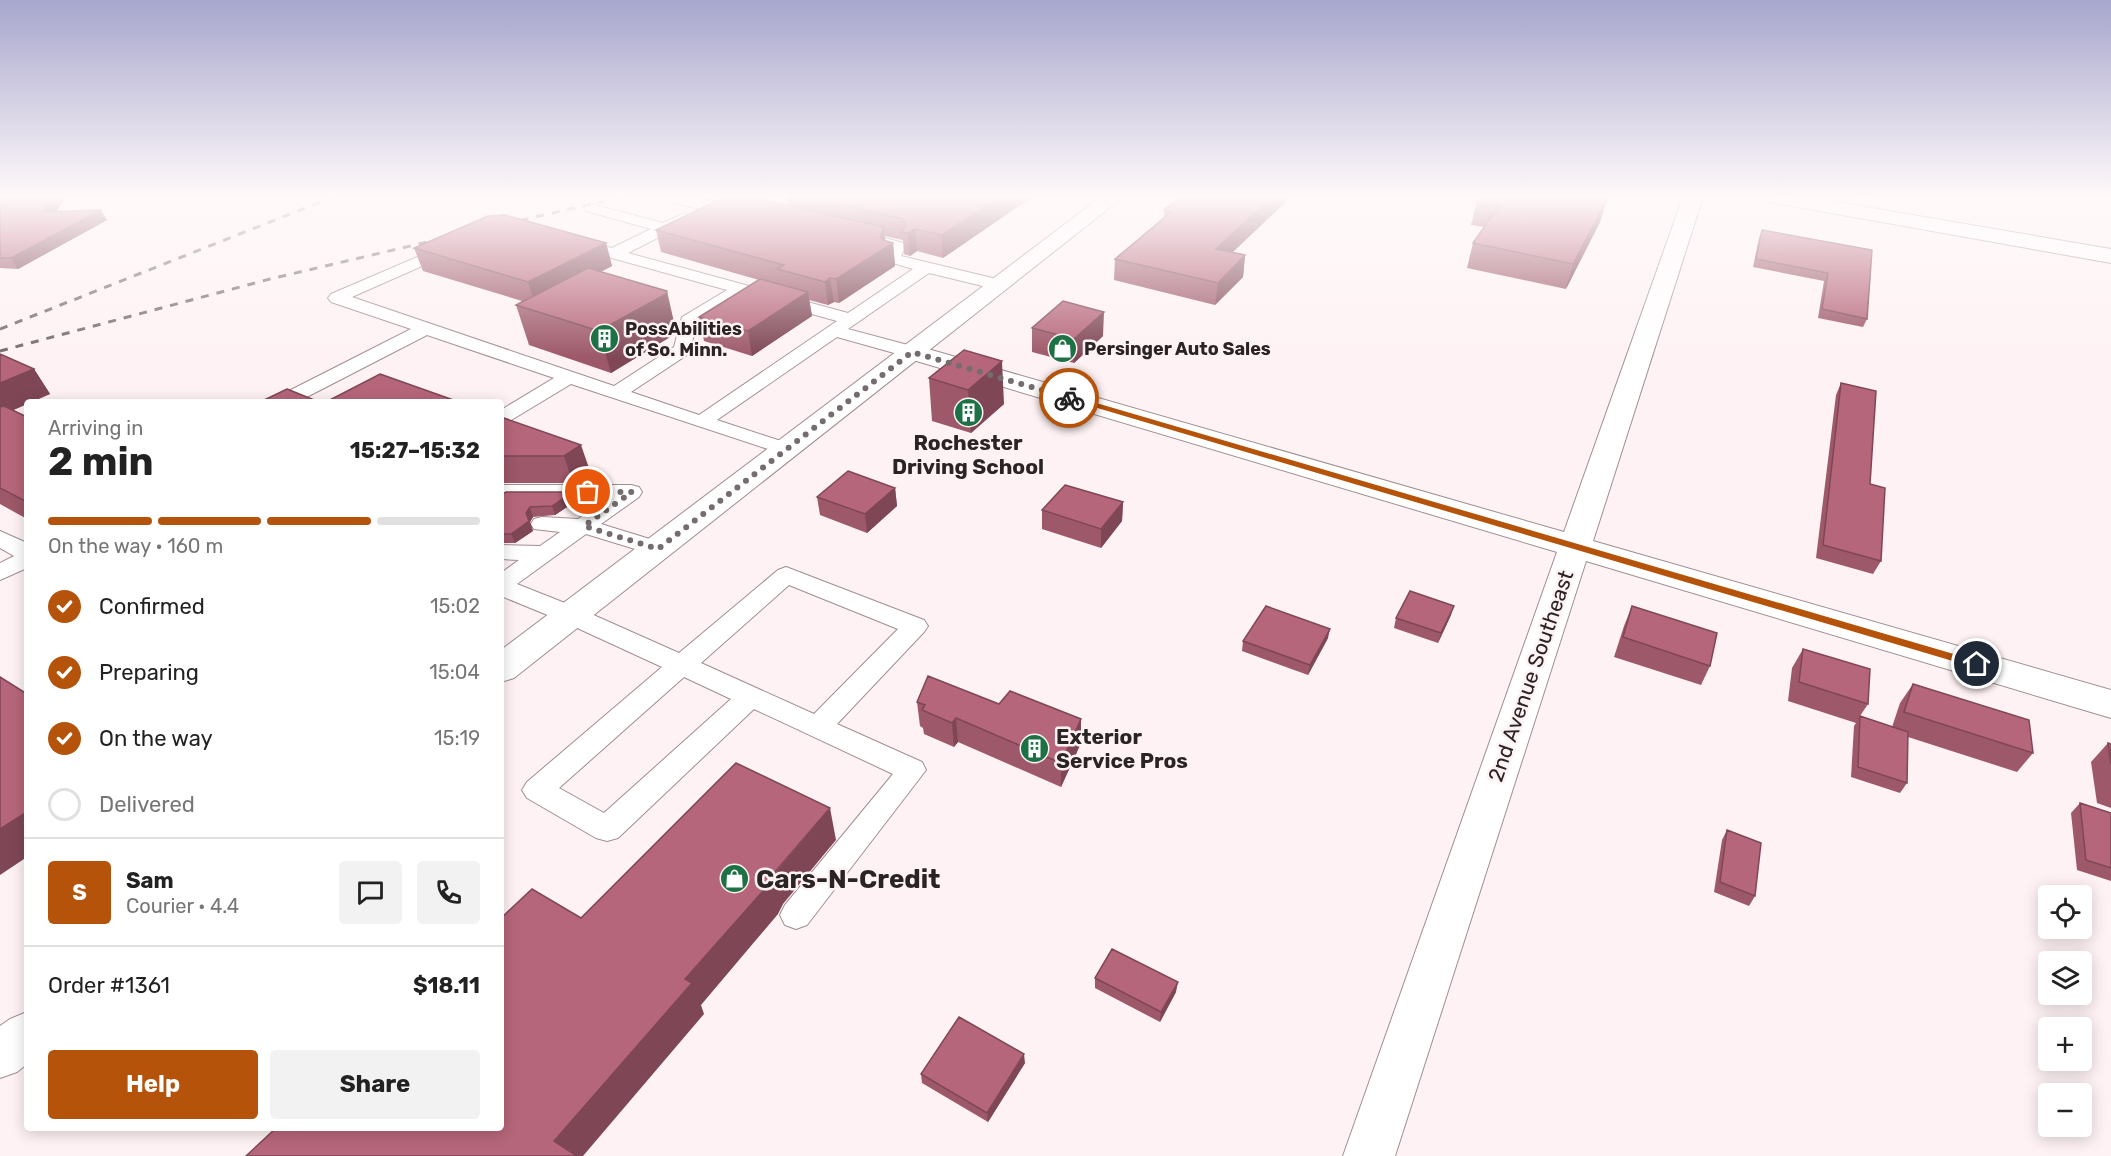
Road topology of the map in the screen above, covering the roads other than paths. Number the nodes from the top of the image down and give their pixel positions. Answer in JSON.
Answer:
{"nodes":[{"id":1,"x":445,"y":251,"type":"edge"},
{"id":2,"x":603,"y":251,"type":"edge"},
{"id":3,"x":620,"y":251,"type":"edge"},
{"id":4,"x":896,"y":251,"type":"edge"},
{"id":5,"x":1043,"y":251,"type":"edge"},
{"id":6,"x":1674,"y":251,"type":"edge"},
{"id":7,"x":2083,"y":251,"type":"edge"},
{"id":8,"x":614,"y":254,"type":"junction"},
{"id":9,"x":2111,"y":256,"type":"edge"},
{"id":10,"x":926,"y":267,"type":"junction"},
{"id":11,"x":999,"y":285,"type":"junction"},
{"id":12,"x":741,"y":289,"type":"junction"},
{"id":13,"x":851,"y":319,"type":"junction"},
{"id":14,"x":425,"y":329,"type":"junction"},
{"id":15,"x":834,"y":331,"type":"junction"},
{"id":16,"x":912,"y":352,"type":"junction"},
{"id":17,"x":568,"y":378,"type":"junction"},
{"id":18,"x":615,"y":394,"type":"junction"},
{"id":19,"x":288,"y":399,"type":"edge"},
{"id":20,"x":504,"y":416,"type":"edge"},
{"id":21,"x":701,"y":422,"type":"junction"},
{"id":22,"x":786,"y":449,"type":"junction"},
{"id":23,"x":504,"y":492,"type":"edge"},
{"id":24,"x":542,"y":524,"type":"dead end"},
{"id":25,"x":584,"y":526,"type":"junction"},
{"id":26,"x":0,"y":538,"type":"edge"},
{"id":27,"x":1575,"y":545,"type":"junction"},
{"id":28,"x":658,"y":549,"type":"junction"},
{"id":29,"x":24,"y":551,"type":"edge"},
{"id":30,"x":504,"y":552,"type":"edge"},
{"id":31,"x":546,"y":553,"type":"junction"},
{"id":32,"x":24,"y":560,"type":"edge"},
{"id":33,"x":0,"y":572,"type":"edge"},
{"id":34,"x":504,"y":584,"type":"edge"},
{"id":35,"x":504,"y":587,"type":"edge"},
{"id":36,"x":571,"y":615,"type":"junction"},
{"id":37,"x":681,"y":664,"type":"junction"},
{"id":38,"x":504,"y":667,"type":"edge"},
{"id":39,"x":751,"y":696,"type":"junction"},
{"id":40,"x":2111,"y":704,"type":"edge"},
{"id":41,"x":819,"y":726,"type":"junction"},
{"id":42,"x":796,"y":915,"type":"dead end"},
{"id":43,"x":24,"y":1037,"type":"edge"},
{"id":44,"x":0,"y":1055,"type":"edge"},
{"id":45,"x":1369,"y":1156,"type":"edge"}],
"edges":[{"from":1,"to":14,"type":"lane"},
{"from":2,"to":8,"type":"lane"},
{"from":3,"to":8,"type":"lane"},
{"from":4,"to":10,"type":"lane"},
{"from":5,"to":11,"type":"street"},
{"from":6,"to":27,"type":"street","name":"2nd Avenue Southeast"},
{"from":7,"to":9,"type":"street"},
{"from":8,"to":12,"type":"lane"},
{"from":10,"to":11,"type":"lane"},
{"from":10,"to":13,"type":"lane"},
{"from":11,"to":16,"type":"street"},
{"from":12,"to":13,"type":"lane"},
{"from":12,"to":18,"type":"lane"},
{"from":13,"to":15,"type":"lane"},
{"from":14,"to":17,"type":"lane"},
{"from":14,"to":19,"type":"lane"},
{"from":15,"to":16,"type":"lane"},
{"from":15,"to":21,"type":"lane"},
{"from":16,"to":22,"type":"street"},
{"from":16,"to":27,"type":"street"},
{"from":17,"to":18,"type":"lane"},
{"from":17,"to":20,"type":"lane"},
{"from":18,"to":21,"type":"lane"},
{"from":21,"to":22,"type":"lane"},
{"from":22,"to":28,"type":"street"},
{"from":23,"to":25,"type":"lane"},
{"from":24,"to":25,"type":"lane"},
{"from":25,"to":28,"type":"lane"},
{"from":25,"to":31,"type":"lane"},
{"from":26,"to":29,"type":"lane"},
{"from":27,"to":40,"type":"street"},
{"from":27,"to":45,"type":"street","name":"2nd Avenue Southeast"},
{"from":28,"to":36,"type":"street"},
{"from":30,"to":31,"type":"lane"},
{"from":31,"to":34,"type":"lane"},
{"from":32,"to":33,"type":"lane"},
{"from":35,"to":36,"type":"lane"},
{"from":36,"to":37,"type":"lane"},
{"from":36,"to":38,"type":"street"},
{"from":37,"to":39,"type":"lane"},
{"from":37,"to":39,"type":"lane"},
{"from":37,"to":41,"type":"lane"},
{"from":39,"to":41,"type":"lane"},
{"from":41,"to":42,"type":"lane"},
{"from":43,"to":44,"type":"street"}]}
